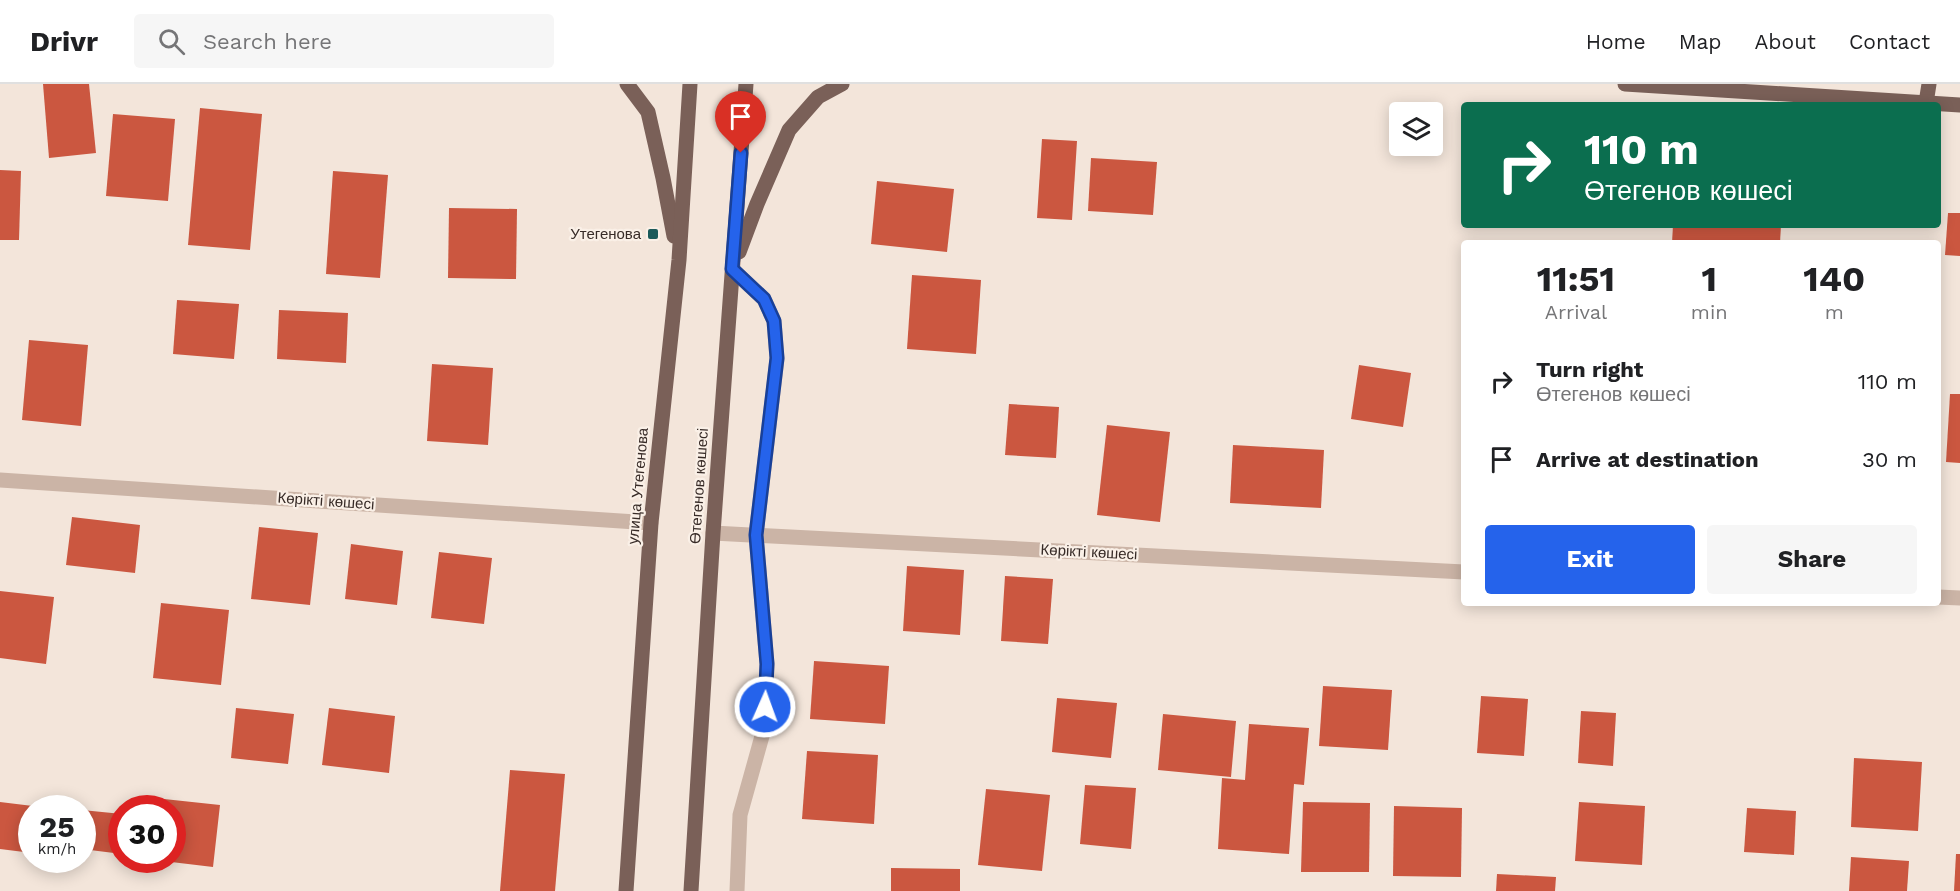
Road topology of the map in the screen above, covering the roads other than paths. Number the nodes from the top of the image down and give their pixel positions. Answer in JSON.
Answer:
{"nodes":[{"id":1,"x":627,"y":84,"type":"edge"},
{"id":2,"x":690,"y":84,"type":"edge"},
{"id":3,"x":746,"y":84,"type":"edge"},
{"id":4,"x":842,"y":84,"type":"edge"},
{"id":5,"x":1625,"y":84,"type":"edge"},
{"id":6,"x":1929,"y":84,"type":"edge"},
{"id":7,"x":1910,"y":102,"type":"edge"},
{"id":8,"x":1926,"y":102,"type":"edge"},
{"id":9,"x":1941,"y":104,"type":"edge"},
{"id":10,"x":1960,"y":105,"type":"edge"},
{"id":11,"x":679,"y":260,"type":"junction"},
{"id":12,"x":732,"y":269,"type":"junction"},
{"id":13,"x":0,"y":480,"type":"edge"},
{"id":14,"x":651,"y":522,"type":"junction"},
{"id":15,"x":713,"y":533,"type":"junction"},
{"id":16,"x":756,"y":535,"type":"junction"},
{"id":17,"x":1461,"y":572,"type":"edge"},
{"id":18,"x":1941,"y":597,"type":"edge"},
{"id":19,"x":1960,"y":598,"type":"edge"},
{"id":20,"x":626,"y":891,"type":"edge"},
{"id":21,"x":691,"y":891,"type":"edge"},
{"id":22,"x":737,"y":891,"type":"edge"}],
"edges":[{"from":1,"to":11,"type":"main road"},
{"from":2,"to":11,"type":"main road","name":"улица Утегенова"},
{"from":3,"to":12,"type":"main road","name":"Өтегенов көшесі"},
{"from":4,"to":12,"type":"main road"},
{"from":5,"to":7,"type":"main road"},
{"from":6,"to":8,"type":"main road"},
{"from":9,"to":10,"type":"main road"},
{"from":11,"to":14,"type":"main road","name":"улица Утегенова"},
{"from":12,"to":15,"type":"main road","name":"Өтегенов көшесі"},
{"from":12,"to":16,"type":"street"},
{"from":13,"to":14,"type":"street","name":"Көрікті көшесі"},
{"from":14,"to":20,"type":"main road","name":"улица Утегенова"},
{"from":15,"to":16,"type":"street","name":"Көрікті көшесі"},
{"from":15,"to":21,"type":"main road","name":"Өтегенов көшесі"},
{"from":16,"to":17,"type":"street","name":"Көрікті көшесі"},
{"from":16,"to":22,"type":"street"},
{"from":18,"to":19,"type":"street"}]}
